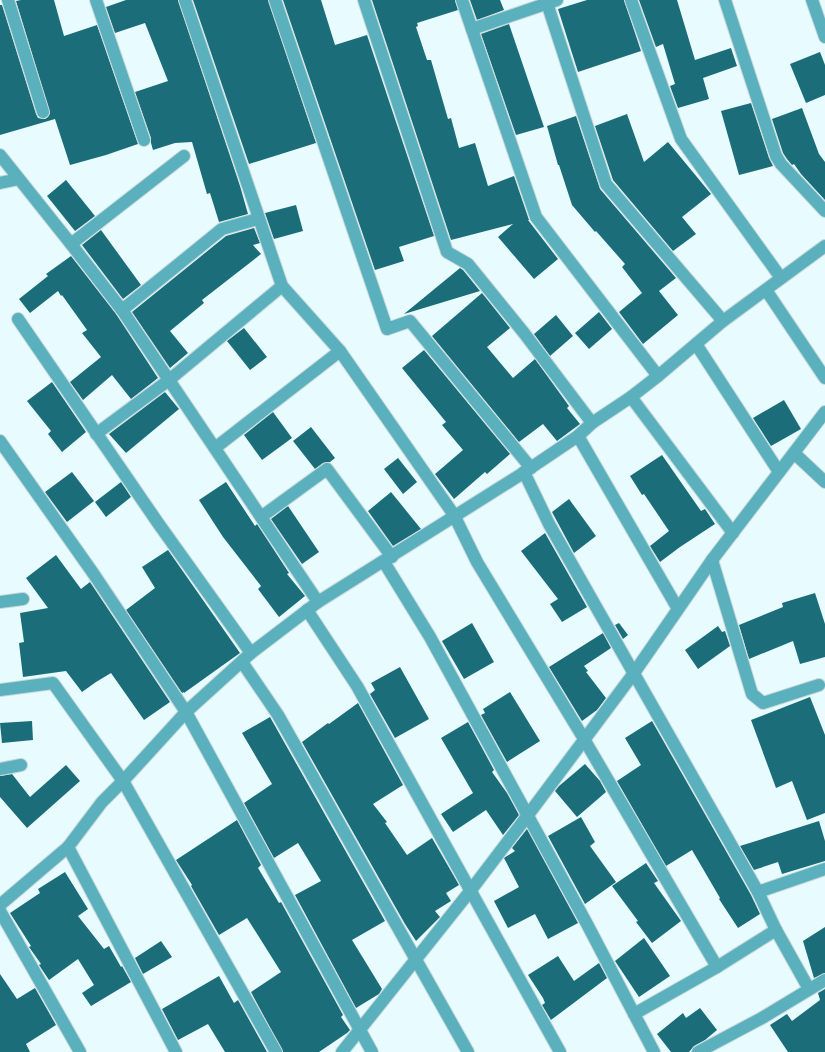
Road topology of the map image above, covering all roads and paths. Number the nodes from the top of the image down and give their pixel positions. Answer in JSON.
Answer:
{"nodes":[{"id":1,"x":8,"y":0,"type":"edge"},
{"id":2,"x":96,"y":0,"type":"edge"},
{"id":3,"x":185,"y":0,"type":"edge"},
{"id":4,"x":275,"y":0,"type":"edge"},
{"id":5,"x":364,"y":0,"type":"edge"},
{"id":6,"x":462,"y":0,"type":"edge"},
{"id":7,"x":631,"y":0,"type":"edge"},
{"id":8,"x":725,"y":0,"type":"edge"},
{"id":9,"x":812,"y":0,"type":"edge"},
{"id":10,"x":550,"y":1,"type":"edge"},
{"id":11,"x":472,"y":29,"type":"junction"},
{"id":12,"x":825,"y":37,"type":"edge"},
{"id":13,"x":43,"y":112,"type":"dead end"},
{"id":14,"x":144,"y":140,"type":"dead end"},
{"id":15,"x":0,"y":155,"type":"edge"},
{"id":16,"x":184,"y":156,"type":"dead end"},
{"id":17,"x":19,"y":179,"type":"junction"},
{"id":18,"x":0,"y":183,"type":"edge"},
{"id":19,"x":825,"y":211,"type":"edge"},
{"id":20,"x":258,"y":219,"type":"junction"},
{"id":21,"x":71,"y":244,"type":"junction"},
{"id":22,"x":825,"y":246,"type":"edge"},
{"id":23,"x":781,"y":278,"type":"junction"},
{"id":24,"x":282,"y":286,"type":"junction"},
{"id":25,"x":766,"y":290,"type":"junction"},
{"id":26,"x":122,"y":310,"type":"junction"},
{"id":27,"x":18,"y":319,"type":"dead end"},
{"id":28,"x":723,"y":321,"type":"junction"},
{"id":29,"x":696,"y":344,"type":"junction"},
{"id":30,"x":340,"y":351,"type":"junction"},
{"id":31,"x":658,"y":376,"type":"junction"},
{"id":32,"x":825,"y":378,"type":"edge"},
{"id":33,"x":169,"y":380,"type":"junction"},
{"id":34,"x":631,"y":397,"type":"junction"},
{"id":35,"x":825,"y":412,"type":"edge"},
{"id":36,"x":592,"y":423,"type":"junction"},
{"id":37,"x":96,"y":434,"type":"junction"},
{"id":38,"x":578,"y":436,"type":"junction"},
{"id":39,"x":0,"y":441,"type":"edge"},
{"id":40,"x":215,"y":448,"type":"junction"},
{"id":41,"x":794,"y":453,"type":"junction"},
{"id":42,"x":527,"y":470,"type":"junction"},
{"id":43,"x":779,"y":472,"type":"junction"},
{"id":44,"x":825,"y":482,"type":"edge"},
{"id":45,"x":261,"y":516,"type":"junction"},
{"id":46,"x":454,"y":516,"type":"junction"},
{"id":47,"x":733,"y":533,"type":"junction"},
{"id":48,"x":388,"y":559,"type":"junction"},
{"id":49,"x":712,"y":560,"type":"junction"},
{"id":50,"x":23,"y":599,"type":"dead end"},
{"id":51,"x":0,"y":602,"type":"edge"},
{"id":52,"x":318,"y":602,"type":"junction"},
{"id":53,"x":678,"y":609,"type":"junction"},
{"id":54,"x":307,"y":610,"type":"junction"},
{"id":55,"x":251,"y":653,"type":"junction"},
{"id":56,"x":242,"y":662,"type":"junction"},
{"id":57,"x":634,"y":673,"type":"junction"},
{"id":58,"x":818,"y":684,"type":"dead end"},
{"id":59,"x":0,"y":690,"type":"edge"},
{"id":60,"x":186,"y":712,"type":"junction"},
{"id":61,"x":584,"y":739,"type":"junction"},
{"id":62,"x":21,"y":765,"type":"dead end"},
{"id":63,"x":0,"y":769,"type":"edge"},
{"id":64,"x":123,"y":781,"type":"junction"},
{"id":65,"x":528,"y":815,"type":"junction"},
{"id":66,"x":68,"y":847,"type":"junction"},
{"id":67,"x":825,"y":869,"type":"edge"},
{"id":68,"x":471,"y":890,"type":"junction"},
{"id":69,"x":758,"y":892,"type":"junction"},
{"id":70,"x":0,"y":906,"type":"edge"},
{"id":71,"x":0,"y":911,"type":"edge"},
{"id":72,"x":776,"y":930,"type":"junction"},
{"id":73,"x":416,"y":959,"type":"junction"},
{"id":74,"x":717,"y":967,"type":"junction"},
{"id":75,"x":825,"y":980,"type":"edge"},
{"id":76,"x":809,"y":989,"type":"junction"},
{"id":77,"x":634,"y":1014,"type":"junction"},
{"id":78,"x":360,"y":1029,"type":"junction"},
{"id":79,"x":80,"y":1052,"type":"edge"},
{"id":80,"x":176,"y":1052,"type":"edge"},
{"id":81,"x":276,"y":1052,"type":"edge"},
{"id":82,"x":342,"y":1052,"type":"edge"},
{"id":83,"x":372,"y":1052,"type":"edge"},
{"id":84,"x":468,"y":1052,"type":"edge"},
{"id":85,"x":560,"y":1052,"type":"edge"},
{"id":86,"x":654,"y":1052,"type":"edge"},
{"id":87,"x":698,"y":1052,"type":"edge"}],
"edges":[{"from":1,"to":13,"type":"street"},
{"from":2,"to":14,"type":"street"},
{"from":3,"to":20,"type":"street"},
{"from":4,"to":42,"type":"street"},
{"from":5,"to":36,"type":"street"},
{"from":6,"to":11,"type":"street"},
{"from":7,"to":23,"type":"street"},
{"from":8,"to":19,"type":"street"},
{"from":9,"to":12,"type":"street"},
{"from":10,"to":11,"type":"street"},
{"from":10,"to":28,"type":"street"},
{"from":11,"to":31,"type":"street"},
{"from":15,"to":17,"type":"street"},
{"from":16,"to":21,"type":"street"},
{"from":17,"to":18,"type":"street"},
{"from":17,"to":21,"type":"street"},
{"from":20,"to":24,"type":"street"},
{"from":20,"to":26,"type":"street"},
{"from":21,"to":26,"type":"street"},
{"from":22,"to":23,"type":"street"},
{"from":23,"to":25,"type":"street"},
{"from":24,"to":30,"type":"street"},
{"from":24,"to":33,"type":"street"},
{"from":25,"to":28,"type":"street"},
{"from":25,"to":32,"type":"street"},
{"from":26,"to":33,"type":"street"},
{"from":27,"to":37,"type":"street"},
{"from":28,"to":29,"type":"street"},
{"from":29,"to":31,"type":"street"},
{"from":29,"to":43,"type":"street"},
{"from":30,"to":40,"type":"street"},
{"from":30,"to":46,"type":"street"},
{"from":31,"to":34,"type":"street"},
{"from":33,"to":37,"type":"street"},
{"from":33,"to":40,"type":"street"},
{"from":34,"to":36,"type":"street"},
{"from":34,"to":47,"type":"street"},
{"from":35,"to":41,"type":"street"},
{"from":36,"to":38,"type":"street"},
{"from":37,"to":55,"type":"street"},
{"from":38,"to":42,"type":"street"},
{"from":38,"to":53,"type":"street"},
{"from":39,"to":60,"type":"street"},
{"from":40,"to":45,"type":"street"},
{"from":41,"to":43,"type":"street"},
{"from":41,"to":44,"type":"street"},
{"from":42,"to":46,"type":"street"},
{"from":42,"to":57,"type":"street"},
{"from":43,"to":47,"type":"street"},
{"from":45,"to":48,"type":"street"},
{"from":45,"to":52,"type":"street"},
{"from":46,"to":48,"type":"street"},
{"from":46,"to":61,"type":"street"},
{"from":47,"to":49,"type":"street"},
{"from":48,"to":52,"type":"street"},
{"from":48,"to":65,"type":"street"},
{"from":49,"to":53,"type":"street"},
{"from":49,"to":58,"type":"street"},
{"from":50,"to":51,"type":"street"},
{"from":52,"to":54,"type":"street"},
{"from":53,"to":57,"type":"street"},
{"from":54,"to":55,"type":"street"},
{"from":54,"to":68,"type":"street"},
{"from":55,"to":56,"type":"street"},
{"from":56,"to":60,"type":"street"},
{"from":56,"to":73,"type":"street"},
{"from":57,"to":61,"type":"street"},
{"from":57,"to":69,"type":"street"},
{"from":59,"to":64,"type":"street"},
{"from":60,"to":64,"type":"street"},
{"from":60,"to":78,"type":"street"},
{"from":61,"to":65,"type":"street"},
{"from":61,"to":74,"type":"street"},
{"from":62,"to":63,"type":"street"},
{"from":64,"to":66,"type":"street"},
{"from":64,"to":81,"type":"street"},
{"from":65,"to":68,"type":"street"},
{"from":65,"to":77,"type":"street"},
{"from":66,"to":70,"type":"street"},
{"from":66,"to":80,"type":"street"},
{"from":67,"to":69,"type":"street"},
{"from":68,"to":73,"type":"street"},
{"from":68,"to":85,"type":"street"},
{"from":69,"to":72,"type":"street"},
{"from":71,"to":79,"type":"street"},
{"from":72,"to":74,"type":"street"},
{"from":72,"to":76,"type":"street"},
{"from":73,"to":78,"type":"street"},
{"from":73,"to":84,"type":"street"},
{"from":74,"to":77,"type":"street"},
{"from":75,"to":76,"type":"street"},
{"from":76,"to":87,"type":"street"},
{"from":77,"to":86,"type":"street"},
{"from":78,"to":82,"type":"street"},
{"from":78,"to":83,"type":"street"}]}
